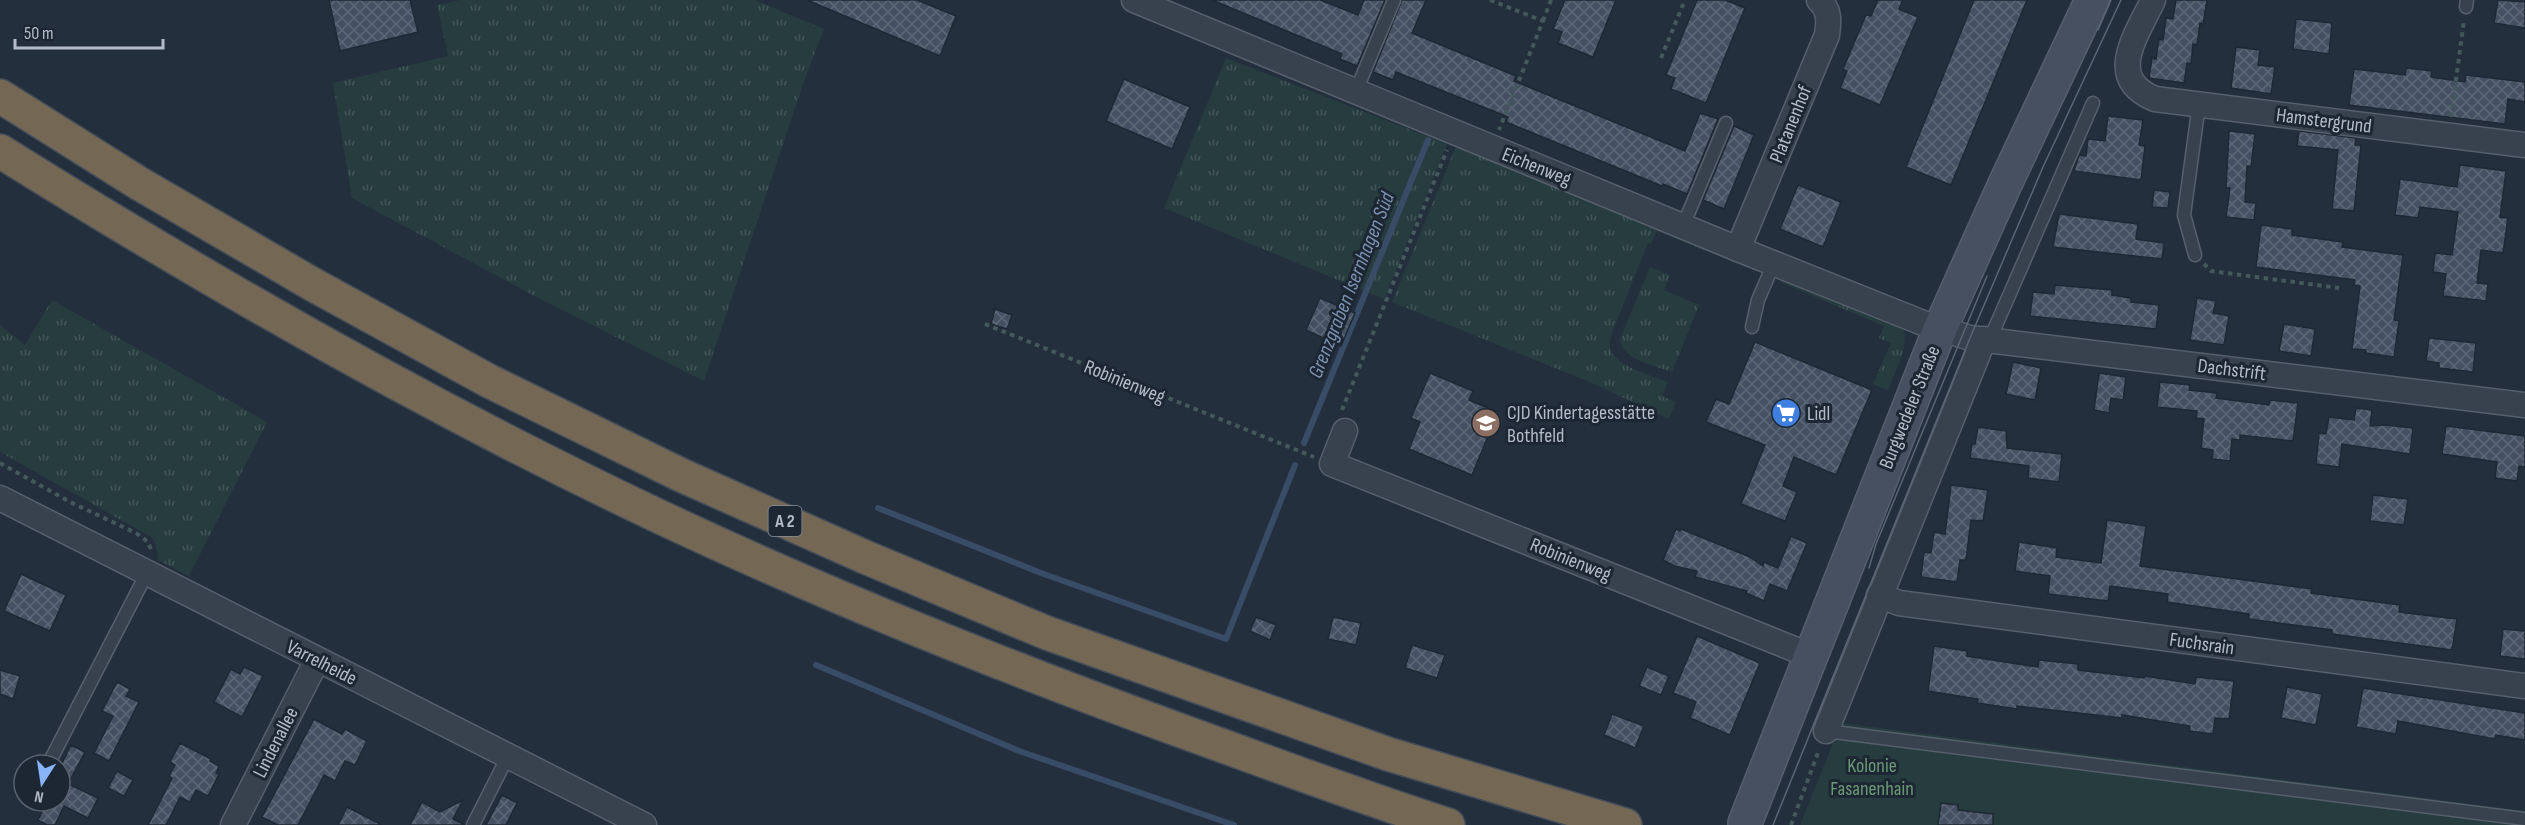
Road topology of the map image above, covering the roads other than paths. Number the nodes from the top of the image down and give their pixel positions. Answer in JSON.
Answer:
{"nodes":[{"id":1,"x":1134,"y":0,"type":"edge"},
{"id":2,"x":1394,"y":0,"type":"edge"},
{"id":3,"x":1819,"y":0,"type":"edge"},
{"id":4,"x":2092,"y":0,"type":"edge"},
{"id":5,"x":2153,"y":0,"type":"edge"},
{"id":6,"x":1356,"y":91,"type":"junction"},
{"id":7,"x":0,"y":96,"type":"edge"},
{"id":8,"x":2093,"y":103,"type":"dead end"},
{"id":9,"x":2199,"y":104,"type":"junction"},
{"id":10,"x":1726,"y":123,"type":"dead end"},
{"id":11,"x":2525,"y":145,"type":"edge"},
{"id":12,"x":0,"y":151,"type":"edge"},
{"id":13,"x":1683,"y":226,"type":"junction"},
{"id":14,"x":1738,"y":249,"type":"junction"},
{"id":15,"x":2195,"y":255,"type":"road end"},
{"id":16,"x":1773,"y":262,"type":"junction"},
{"id":17,"x":1752,"y":327,"type":"dead end"},
{"id":18,"x":1940,"y":328,"type":"junction"},
{"id":19,"x":1987,"y":339,"type":"junction"},
{"id":20,"x":2525,"y":405,"type":"edge"},
{"id":21,"x":1345,"y":431,"type":"road end"},
{"id":22,"x":0,"y":498,"type":"edge"},
{"id":23,"x":147,"y":573,"type":"junction"},
{"id":24,"x":1879,"y":595,"type":"junction"},
{"id":25,"x":1809,"y":655,"type":"junction"},
{"id":26,"x":316,"y":660,"type":"junction"},
{"id":27,"x":2525,"y":686,"type":"edge"},
{"id":28,"x":1826,"y":730,"type":"joint"},
{"id":29,"x":54,"y":753,"type":"edge"},
{"id":30,"x":508,"y":756,"type":"junction"},
{"id":31,"x":2525,"y":819,"type":"edge"},
{"id":32,"x":1744,"y":823,"type":"dead end"},
{"id":33,"x":640,"y":824,"type":"edge"},
{"id":34,"x":233,"y":825,"type":"edge"},
{"id":35,"x":473,"y":825,"type":"edge"},
{"id":36,"x":1448,"y":825,"type":"edge"},
{"id":37,"x":1625,"y":825,"type":"edge"}],
"edges":[{"from":1,"to":6,"type":"street","name":"Eichenweg"},
{"from":2,"to":6,"type":"lane"},
{"from":3,"to":14,"type":"street","name":"Platanenhof"},
{"from":4,"to":18,"type":"main road","name":"Burgwedeler Straße"},
{"from":5,"to":9,"type":"street","name":"Hamstergrund"},
{"from":6,"to":13,"type":"street","name":"Eichenweg"},
{"from":7,"to":37,"type":"highway","number":"A 2"},
{"from":8,"to":19,"type":"lane"},
{"from":9,"to":11,"type":"street","name":"Hamstergrund"},
{"from":9,"to":15,"type":"lane"},
{"from":10,"to":13,"type":"lane"},
{"from":12,"to":36,"type":"highway","number":"A 2"},
{"from":13,"to":14,"type":"street","name":"Eichenweg"},
{"from":14,"to":16,"type":"street","name":"Eichenweg"},
{"from":16,"to":17,"type":"lane"},
{"from":16,"to":18,"type":"street","name":"Eichenweg"},
{"from":18,"to":19,"type":"street","name":"Dachstrift"},
{"from":18,"to":25,"type":"main road","name":"Burgwedeler Straße"},
{"from":19,"to":20,"type":"street","name":"Dachstrift"},
{"from":19,"to":24,"type":"street"},
{"from":21,"to":25,"type":"street","name":"Robinienweg"},
{"from":22,"to":23,"type":"street","name":"Varrelheide"},
{"from":23,"to":26,"type":"street","name":"Varrelheide"},
{"from":23,"to":29,"type":"lane"},
{"from":24,"to":27,"type":"street","name":"Fuchsrain"},
{"from":24,"to":28,"type":"street"},
{"from":25,"to":32,"type":"main road","name":"Burgwedeler Straße"},
{"from":26,"to":30,"type":"street","name":"Varrelheide"},
{"from":26,"to":34,"type":"street","name":"Lindenallee"},
{"from":28,"to":31,"type":"lane"},
{"from":30,"to":33,"type":"street","name":"Varrelheide"},
{"from":30,"to":35,"type":"lane"}]}
